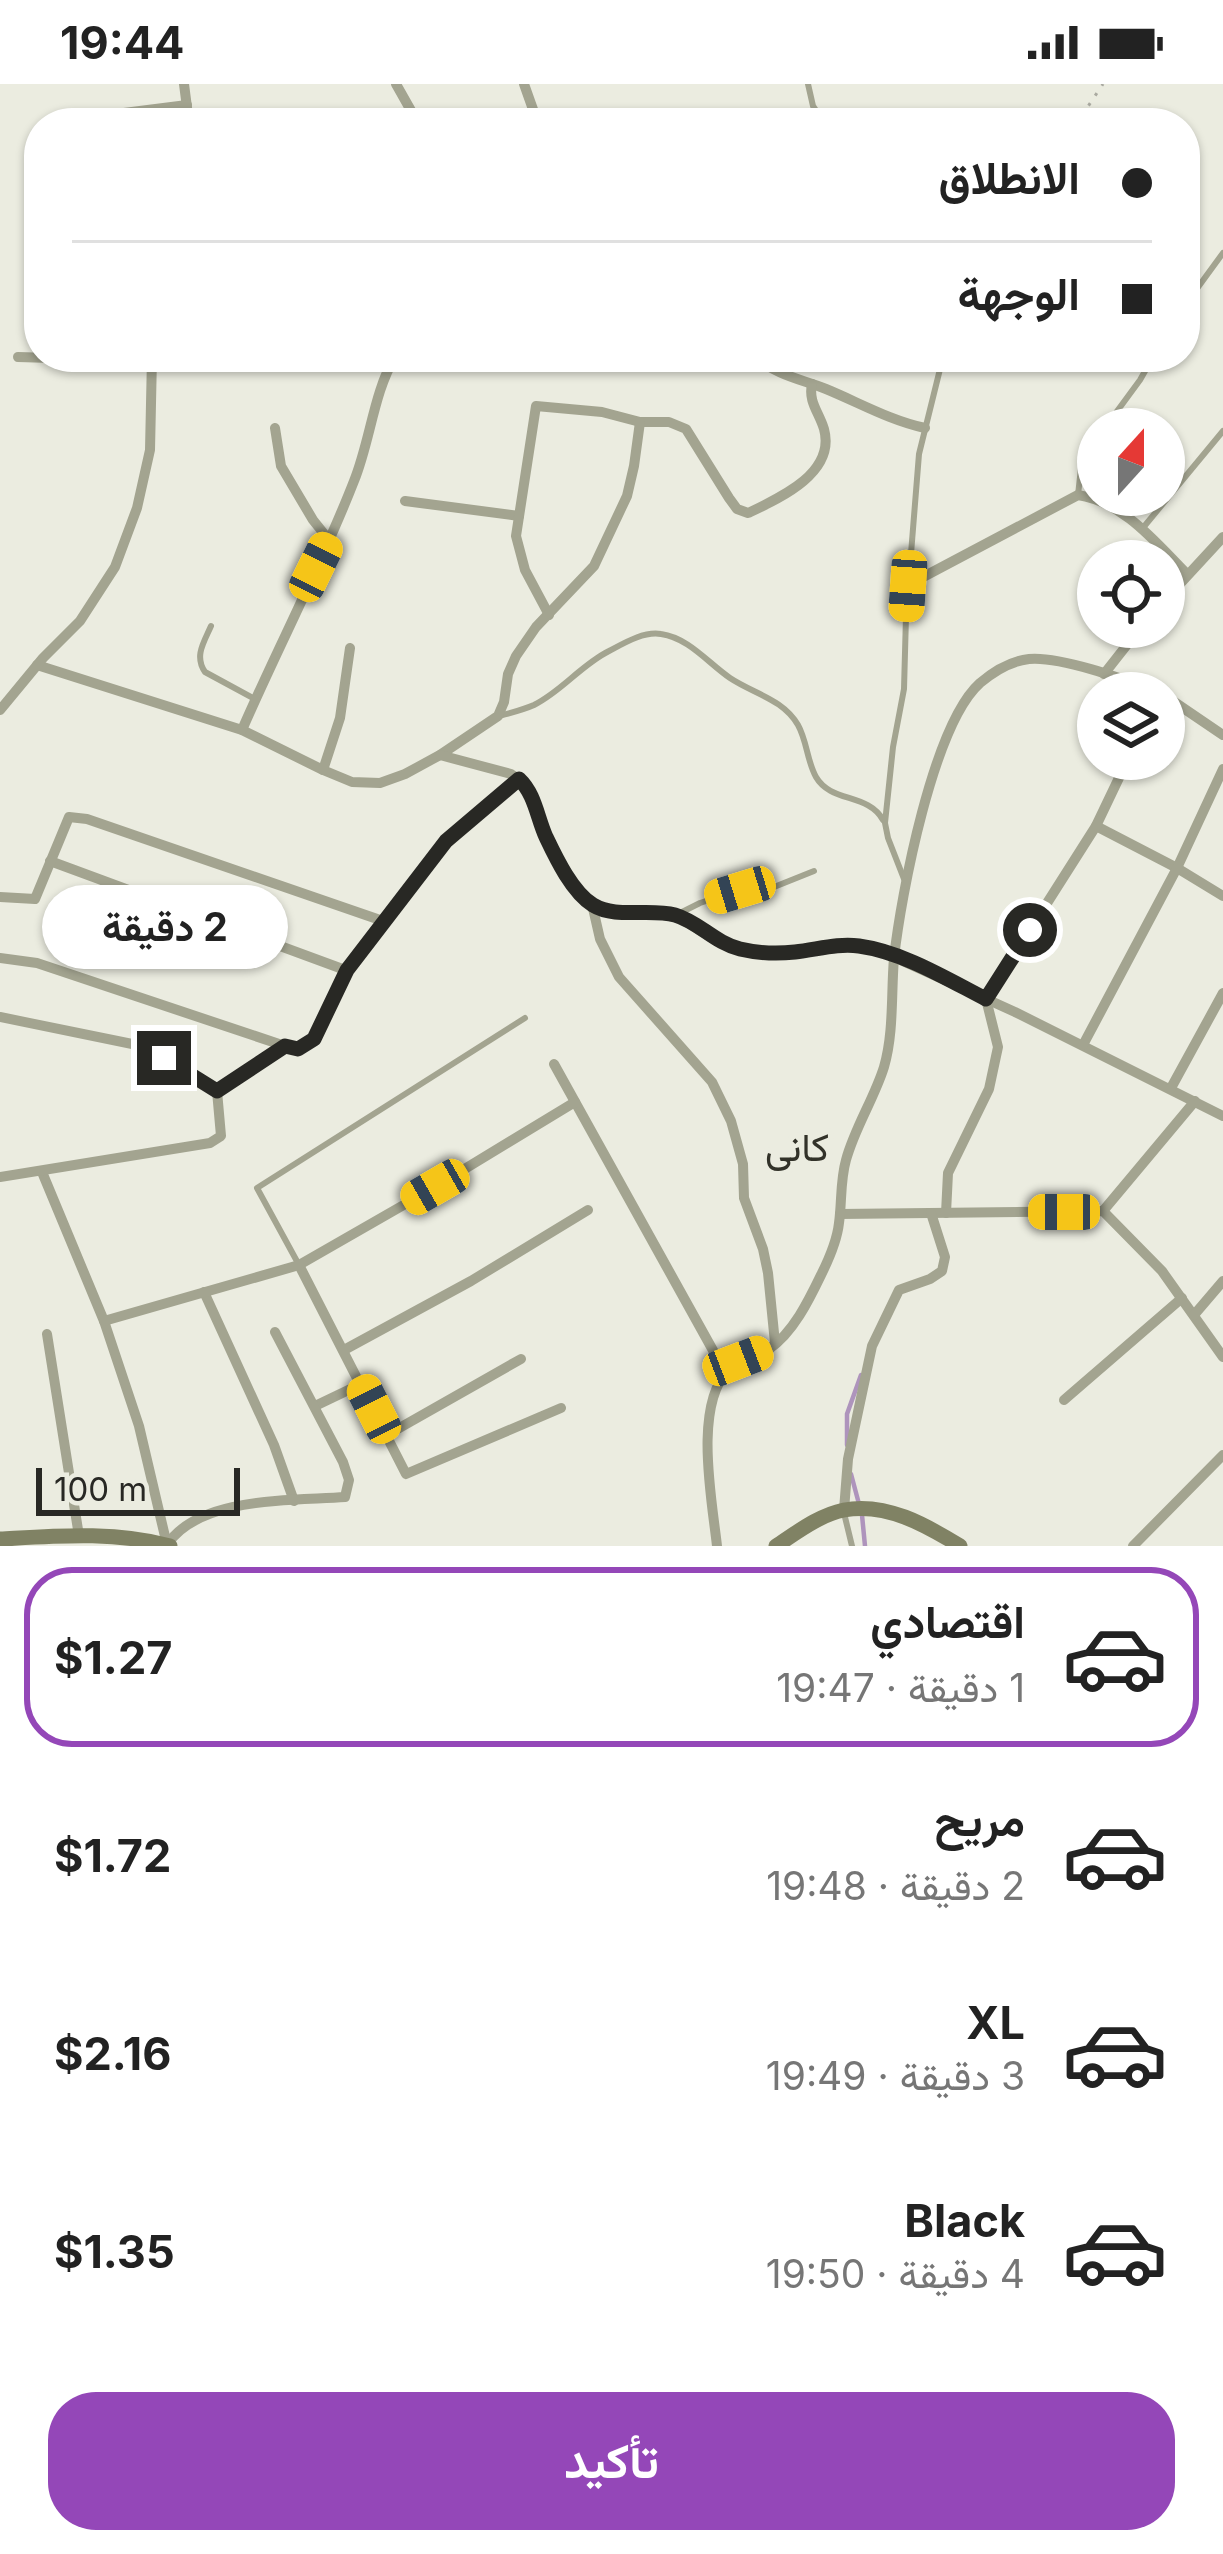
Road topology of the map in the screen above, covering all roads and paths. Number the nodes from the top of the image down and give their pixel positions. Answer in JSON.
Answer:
{"nodes":[{"id":1,"x":184,"y":84,"type":"edge"},
{"id":2,"x":187,"y":106,"type":"joint"},
{"id":3,"x":170,"y":108,"type":"edge"},
{"id":4,"x":1223,"y":254,"type":"edge"},
{"id":5,"x":1200,"y":285,"type":"edge"},
{"id":6,"x":18,"y":357,"type":"dead end"},
{"id":7,"x":24,"y":357,"type":"edge"},
{"id":8,"x":152,"y":372,"type":"edge"},
{"id":9,"x":387,"y":372,"type":"edge"},
{"id":10,"x":776,"y":372,"type":"edge"},
{"id":11,"x":940,"y":372,"type":"edge"},
{"id":12,"x":1145,"y":372,"type":"edge"},
{"id":13,"x":812,"y":384,"type":"junction"},
{"id":14,"x":1119,"y":408,"type":"edge"},
{"id":15,"x":640,"y":422,"type":"junction"},
{"id":16,"x":275,"y":428,"type":"dead end"},
{"id":17,"x":925,"y":428,"type":"junction"},
{"id":18,"x":1223,"y":430,"type":"edge"},
{"id":19,"x":1077,"y":496,"type":"edge"},
{"id":20,"x":405,"y":501,"type":"dead end"},
{"id":21,"x":519,"y":515,"type":"junction"},
{"id":22,"x":1127,"y":516,"type":"edge"},
{"id":23,"x":1142,"y":530,"type":"junction"},
{"id":24,"x":1223,"y":537,"type":"edge"},
{"id":25,"x":329,"y":540,"type":"junction"},
{"id":26,"x":1187,"y":574,"type":"junction"},
{"id":27,"x":1185,"y":576,"type":"edge"},
{"id":28,"x":908,"y":586,"type":"junction"},
{"id":29,"x":549,"y":615,"type":"junction"},
{"id":30,"x":211,"y":626,"type":"dead end"},
{"id":31,"x":350,"y":648,"type":"dead end"},
{"id":32,"x":1124,"y":648,"type":"edge"},
{"id":33,"x":37,"y":665,"type":"junction"},
{"id":34,"x":1097,"y":672,"type":"edge"},
{"id":35,"x":1106,"y":672,"type":"edge"},
{"id":36,"x":255,"y":699,"type":"junction"},
{"id":37,"x":1185,"y":709,"type":"edge"},
{"id":38,"x":0,"y":710,"type":"edge"},
{"id":39,"x":497,"y":716,"type":"junction"},
{"id":40,"x":242,"y":730,"type":"junction"},
{"id":41,"x":1223,"y":735,"type":"edge"},
{"id":42,"x":440,"y":755,"type":"junction"},
{"id":43,"x":1223,"y":769,"type":"edge"},
{"id":44,"x":323,"y":770,"type":"junction"},
{"id":45,"x":519,"y":779,"type":"junction"},
{"id":46,"x":1118,"y":780,"type":"edge"},
{"id":47,"x":885,"y":823,"type":"junction"},
{"id":48,"x":1096,"y":826,"type":"junction"},
{"id":49,"x":50,"y":861,"type":"junction"},
{"id":50,"x":1177,"y":868,"type":"junction"},
{"id":51,"x":814,"y":871,"type":"dead end"},
{"id":52,"x":906,"y":883,"type":"junction"},
{"id":53,"x":1223,"y":896,"type":"edge"},
{"id":54,"x":0,"y":897,"type":"edge"},
{"id":55,"x":592,"y":904,"type":"junction"},
{"id":56,"x":675,"y":915,"type":"junction"},
{"id":57,"x":383,"y":921,"type":"junction"},
{"id":58,"x":894,"y":956,"type":"junction"},
{"id":59,"x":0,"y":958,"type":"edge"},
{"id":60,"x":347,"y":970,"type":"junction"},
{"id":61,"x":1223,"y":993,"type":"edge"},
{"id":62,"x":986,"y":999,"type":"junction"},
{"id":63,"x":0,"y":1016,"type":"edge"},
{"id":64,"x":525,"y":1018,"type":"dead end"},
{"id":65,"x":1082,"y":1045,"type":"junction"},
{"id":66,"x":285,"y":1046,"type":"junction"},
{"id":67,"x":554,"y":1064,"type":"dead end"},
{"id":68,"x":1171,"y":1088,"type":"junction"},
{"id":69,"x":217,"y":1091,"type":"junction"},
{"id":70,"x":1195,"y":1101,"type":"junction"},
{"id":71,"x":575,"y":1102,"type":"junction"},
{"id":72,"x":1223,"y":1116,"type":"edge"},
{"id":73,"x":42,"y":1172,"type":"junction"},
{"id":74,"x":0,"y":1177,"type":"edge"},
{"id":75,"x":588,"y":1210,"type":"dead end"},
{"id":76,"x":1103,"y":1211,"type":"junction"},
{"id":77,"x":946,"y":1213,"type":"junction"},
{"id":78,"x":840,"y":1214,"type":"junction"},
{"id":79,"x":932,"y":1214,"type":"junction"},
{"id":80,"x":299,"y":1264,"type":"junction"},
{"id":81,"x":1223,"y":1281,"type":"edge"},
{"id":82,"x":204,"y":1292,"type":"junction"},
{"id":83,"x":1182,"y":1298,"type":"junction"},
{"id":84,"x":1194,"y":1315,"type":"junction"},
{"id":85,"x":104,"y":1321,"type":"junction"},
{"id":86,"x":275,"y":1332,"type":"dead end"},
{"id":87,"x":47,"y":1334,"type":"dead end"},
{"id":88,"x":775,"y":1343,"type":"junction"},
{"id":89,"x":344,"y":1350,"type":"junction"},
{"id":90,"x":1223,"y":1357,"type":"edge"},
{"id":91,"x":521,"y":1359,"type":"dead end"},
{"id":92,"x":725,"y":1372,"type":"junction"},
{"id":93,"x":361,"y":1384,"type":"junction"},
{"id":94,"x":1064,"y":1400,"type":"dead end"},
{"id":95,"x":316,"y":1406,"type":"junction"},
{"id":96,"x":561,"y":1408,"type":"dead end"},
{"id":97,"x":387,"y":1435,"type":"junction"},
{"id":98,"x":1223,"y":1455,"type":"edge"},
{"id":99,"x":294,"y":1501,"type":"junction"},
{"id":100,"x":844,"y":1510,"type":"junction"},
{"id":101,"x":79,"y":1536,"type":"junction"},
{"id":102,"x":0,"y":1539,"type":"edge"},
{"id":103,"x":169,"y":1545,"type":"edge"},
{"id":104,"x":718,"y":1546,"type":"edge"},
{"id":105,"x":776,"y":1546,"type":"edge"},
{"id":106,"x":851,"y":1546,"type":"edge"},
{"id":107,"x":960,"y":1546,"type":"edge"},
{"id":108,"x":1133,"y":1546,"type":"edge"}],
"edges":[{"from":1,"to":2,"type":"street"},
{"from":2,"to":3,"type":"street"},
{"from":4,"to":5,"type":"lane"},
{"from":6,"to":7,"type":"street"},
{"from":8,"to":33,"type":"street"},
{"from":9,"to":25,"type":"street"},
{"from":10,"to":13,"type":"street"},
{"from":11,"to":17,"type":"lane"},
{"from":12,"to":14,"type":"lane"},
{"from":13,"to":15,"type":"street"},
{"from":13,"to":17,"type":"street"},
{"from":15,"to":21,"type":"street"},
{"from":15,"to":29,"type":"street"},
{"from":16,"to":25,"type":"street"},
{"from":17,"to":28,"type":"lane"},
{"from":18,"to":23,"type":"lane"},
{"from":19,"to":28,"type":"street"},
{"from":20,"to":21,"type":"street"},
{"from":21,"to":29,"type":"street"},
{"from":22,"to":23,"type":"street"},
{"from":23,"to":26,"type":"street"},
{"from":24,"to":26,"type":"street"},
{"from":25,"to":36,"type":"street"},
{"from":26,"to":27,"type":"street"},
{"from":28,"to":47,"type":"lane"},
{"from":29,"to":39,"type":"street"},
{"from":30,"to":36,"type":"lane"},
{"from":31,"to":44,"type":"street"},
{"from":32,"to":35,"type":"street"},
{"from":33,"to":38,"type":"street"},
{"from":33,"to":40,"type":"street"},
{"from":34,"to":52,"type":"street"},
{"from":36,"to":40,"type":"street"},
{"from":37,"to":41,"type":"street"},
{"from":39,"to":42,"type":"street"},
{"from":39,"to":47,"type":"lane"},
{"from":40,"to":44,"type":"street"},
{"from":42,"to":44,"type":"street"},
{"from":42,"to":45,"type":"street"},
{"from":43,"to":50,"type":"street"},
{"from":45,"to":55,"type":"street"},
{"from":45,"to":57,"type":"street"},
{"from":46,"to":48,"type":"street"},
{"from":47,"to":52,"type":"lane"},
{"from":48,"to":50,"type":"street"},
{"from":48,"to":62,"type":"street"},
{"from":49,"to":54,"type":"street"},
{"from":49,"to":57,"type":"street"},
{"from":49,"to":60,"type":"street"},
{"from":50,"to":53,"type":"street"},
{"from":50,"to":65,"type":"street"},
{"from":51,"to":56,"type":"lane"},
{"from":52,"to":58,"type":"street"},
{"from":55,"to":56,"type":"street"},
{"from":55,"to":88,"type":"street"},
{"from":56,"to":58,"type":"street"},
{"from":57,"to":60,"type":"street"},
{"from":58,"to":62,"type":"street"},
{"from":58,"to":78,"type":"street"},
{"from":59,"to":66,"type":"street"},
{"from":60,"to":66,"type":"street"},
{"from":61,"to":68,"type":"street"},
{"from":62,"to":65,"type":"street"},
{"from":62,"to":77,"type":"street"},
{"from":63,"to":69,"type":"street"},
{"from":64,"to":80,"type":"lane"},
{"from":65,"to":68,"type":"street"},
{"from":66,"to":69,"type":"street"},
{"from":67,"to":71,"type":"street"},
{"from":68,"to":70,"type":"street"},
{"from":69,"to":73,"type":"street"},
{"from":70,"to":72,"type":"street"},
{"from":70,"to":76,"type":"street"},
{"from":71,"to":80,"type":"street"},
{"from":71,"to":92,"type":"street"},
{"from":73,"to":74,"type":"street"},
{"from":73,"to":85,"type":"street"},
{"from":75,"to":89,"type":"street"},
{"from":76,"to":77,"type":"street"},
{"from":76,"to":83,"type":"street"},
{"from":77,"to":79,"type":"street"},
{"from":78,"to":79,"type":"street"},
{"from":78,"to":88,"type":"street"},
{"from":79,"to":100,"type":"street"},
{"from":80,"to":82,"type":"street"},
{"from":80,"to":89,"type":"street"},
{"from":81,"to":84,"type":"street"},
{"from":82,"to":85,"type":"street"},
{"from":82,"to":99,"type":"street"},
{"from":83,"to":84,"type":"street"},
{"from":83,"to":94,"type":"street"},
{"from":84,"to":90,"type":"street"},
{"from":85,"to":103,"type":"street"},
{"from":86,"to":95,"type":"street"},
{"from":87,"to":101,"type":"street"},
{"from":88,"to":92,"type":"street"},
{"from":89,"to":93,"type":"street"},
{"from":91,"to":97,"type":"street"},
{"from":92,"to":104,"type":"street"},
{"from":93,"to":95,"type":"street"},
{"from":93,"to":97,"type":"street"},
{"from":95,"to":99,"type":"street"},
{"from":96,"to":97,"type":"street"},
{"from":98,"to":108,"type":"street"},
{"from":99,"to":103,"type":"street"},
{"from":100,"to":105,"type":"street"},
{"from":100,"to":106,"type":"lane"},
{"from":100,"to":107,"type":"street"},
{"from":101,"to":102,"type":"street"},
{"from":101,"to":103,"type":"street"}]}
